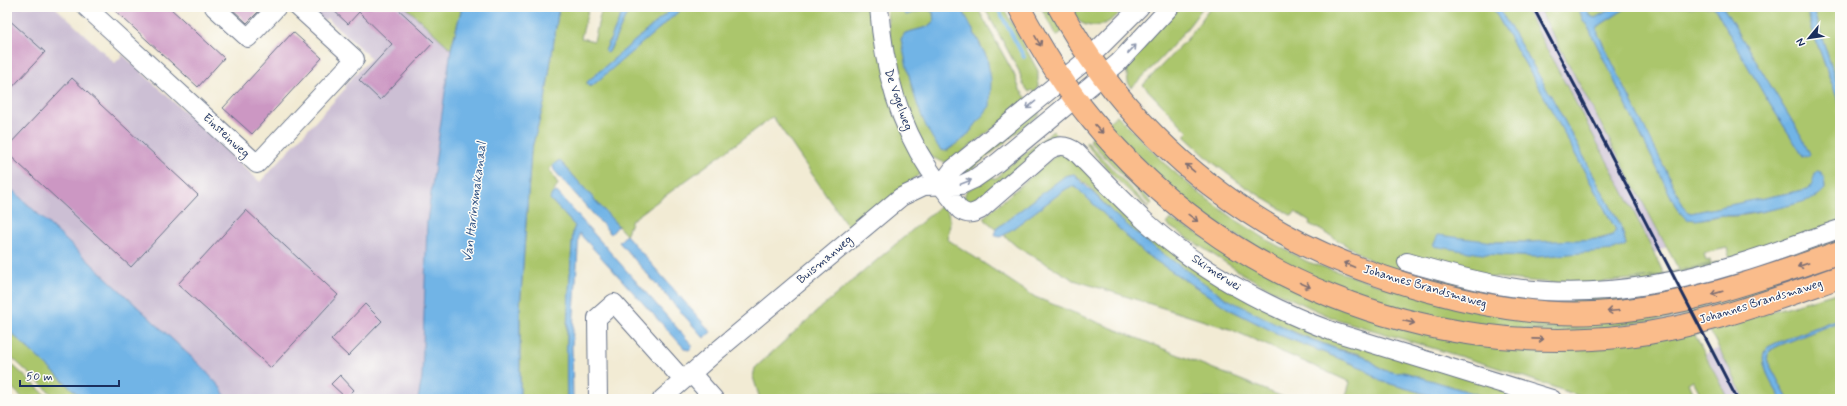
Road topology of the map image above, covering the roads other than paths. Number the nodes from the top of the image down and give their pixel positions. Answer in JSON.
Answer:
{"nodes":[{"id":1,"x":86,"y":7,"type":"edge"},
{"id":2,"x":214,"y":7,"type":"edge"},
{"id":3,"x":277,"y":7,"type":"edge"},
{"id":4,"x":298,"y":7,"type":"edge"},
{"id":5,"x":879,"y":7,"type":"edge"},
{"id":6,"x":1019,"y":7,"type":"edge"},
{"id":7,"x":1059,"y":7,"type":"edge"},
{"id":8,"x":1140,"y":7,"type":"edge"},
{"id":9,"x":1170,"y":7,"type":"edge"},
{"id":10,"x":1090,"y":57,"type":"junction"},
{"id":11,"x":1104,"y":75,"type":"junction"},
{"id":12,"x":1062,"y":80,"type":"junction"},
{"id":13,"x":1075,"y":98,"type":"junction"},
{"id":14,"x":942,"y":185,"type":"junction"},
{"id":15,"x":1840,"y":229,"type":"edge"},
{"id":16,"x":1840,"y":252,"type":"edge"},
{"id":17,"x":1840,"y":277,"type":"edge"},
{"id":18,"x":1395,"y":281,"type":"junction"},
{"id":19,"x":687,"y":377,"type":"junction"},
{"id":20,"x":598,"y":399,"type":"edge"},
{"id":21,"x":662,"y":399,"type":"edge"},
{"id":22,"x":714,"y":399,"type":"edge"},
{"id":23,"x":1552,"y":399,"type":"edge"}],
"edges":[{"from":1,"to":4,"type":"street","name":"Einsteinweg"},
{"from":2,"to":3,"type":"street"},
{"from":5,"to":14,"type":"street","name":"De Vogelweg"},
{"from":6,"to":12,"type":"main road","name":"Johannes Brandsmaweg","one_way":true},
{"from":7,"to":10,"type":"main road","name":"Johannes Brandsmaweg"},
{"from":8,"to":10,"type":"street"},
{"from":11,"to":9,"type":"street","name":"Buismanweg","one_way":true},
{"from":10,"to":11,"type":"main road","name":"Johannes Brandsmaweg"},
{"from":10,"to":12,"type":"street"},
{"from":11,"to":13,"type":"street","name":"Buismanweg"},
{"from":18,"to":11,"type":"main road","name":"Johannes Brandsmaweg","one_way":true},
{"from":12,"to":13,"type":"main road","name":"Johannes Brandsmaweg"},
{"from":12,"to":14,"type":"street","one_way":true},
{"from":14,"to":13,"type":"street","name":"Buismanweg","one_way":true},
{"from":13,"to":17,"type":"main road","name":"Johannes Brandsmaweg","one_way":true},
{"from":14,"to":19,"type":"street","name":"Buismanweg"},
{"from":14,"to":23,"type":"street","name":"Skimerwei"},
{"from":15,"to":18,"type":"street"},
{"from":16,"to":18,"type":"main road","name":"Johannes Brandsmaweg","one_way":true},
{"from":19,"to":20,"type":"street"},
{"from":19,"to":21,"type":"street","name":"Buismanweg"},
{"from":19,"to":22,"type":"street"}]}
